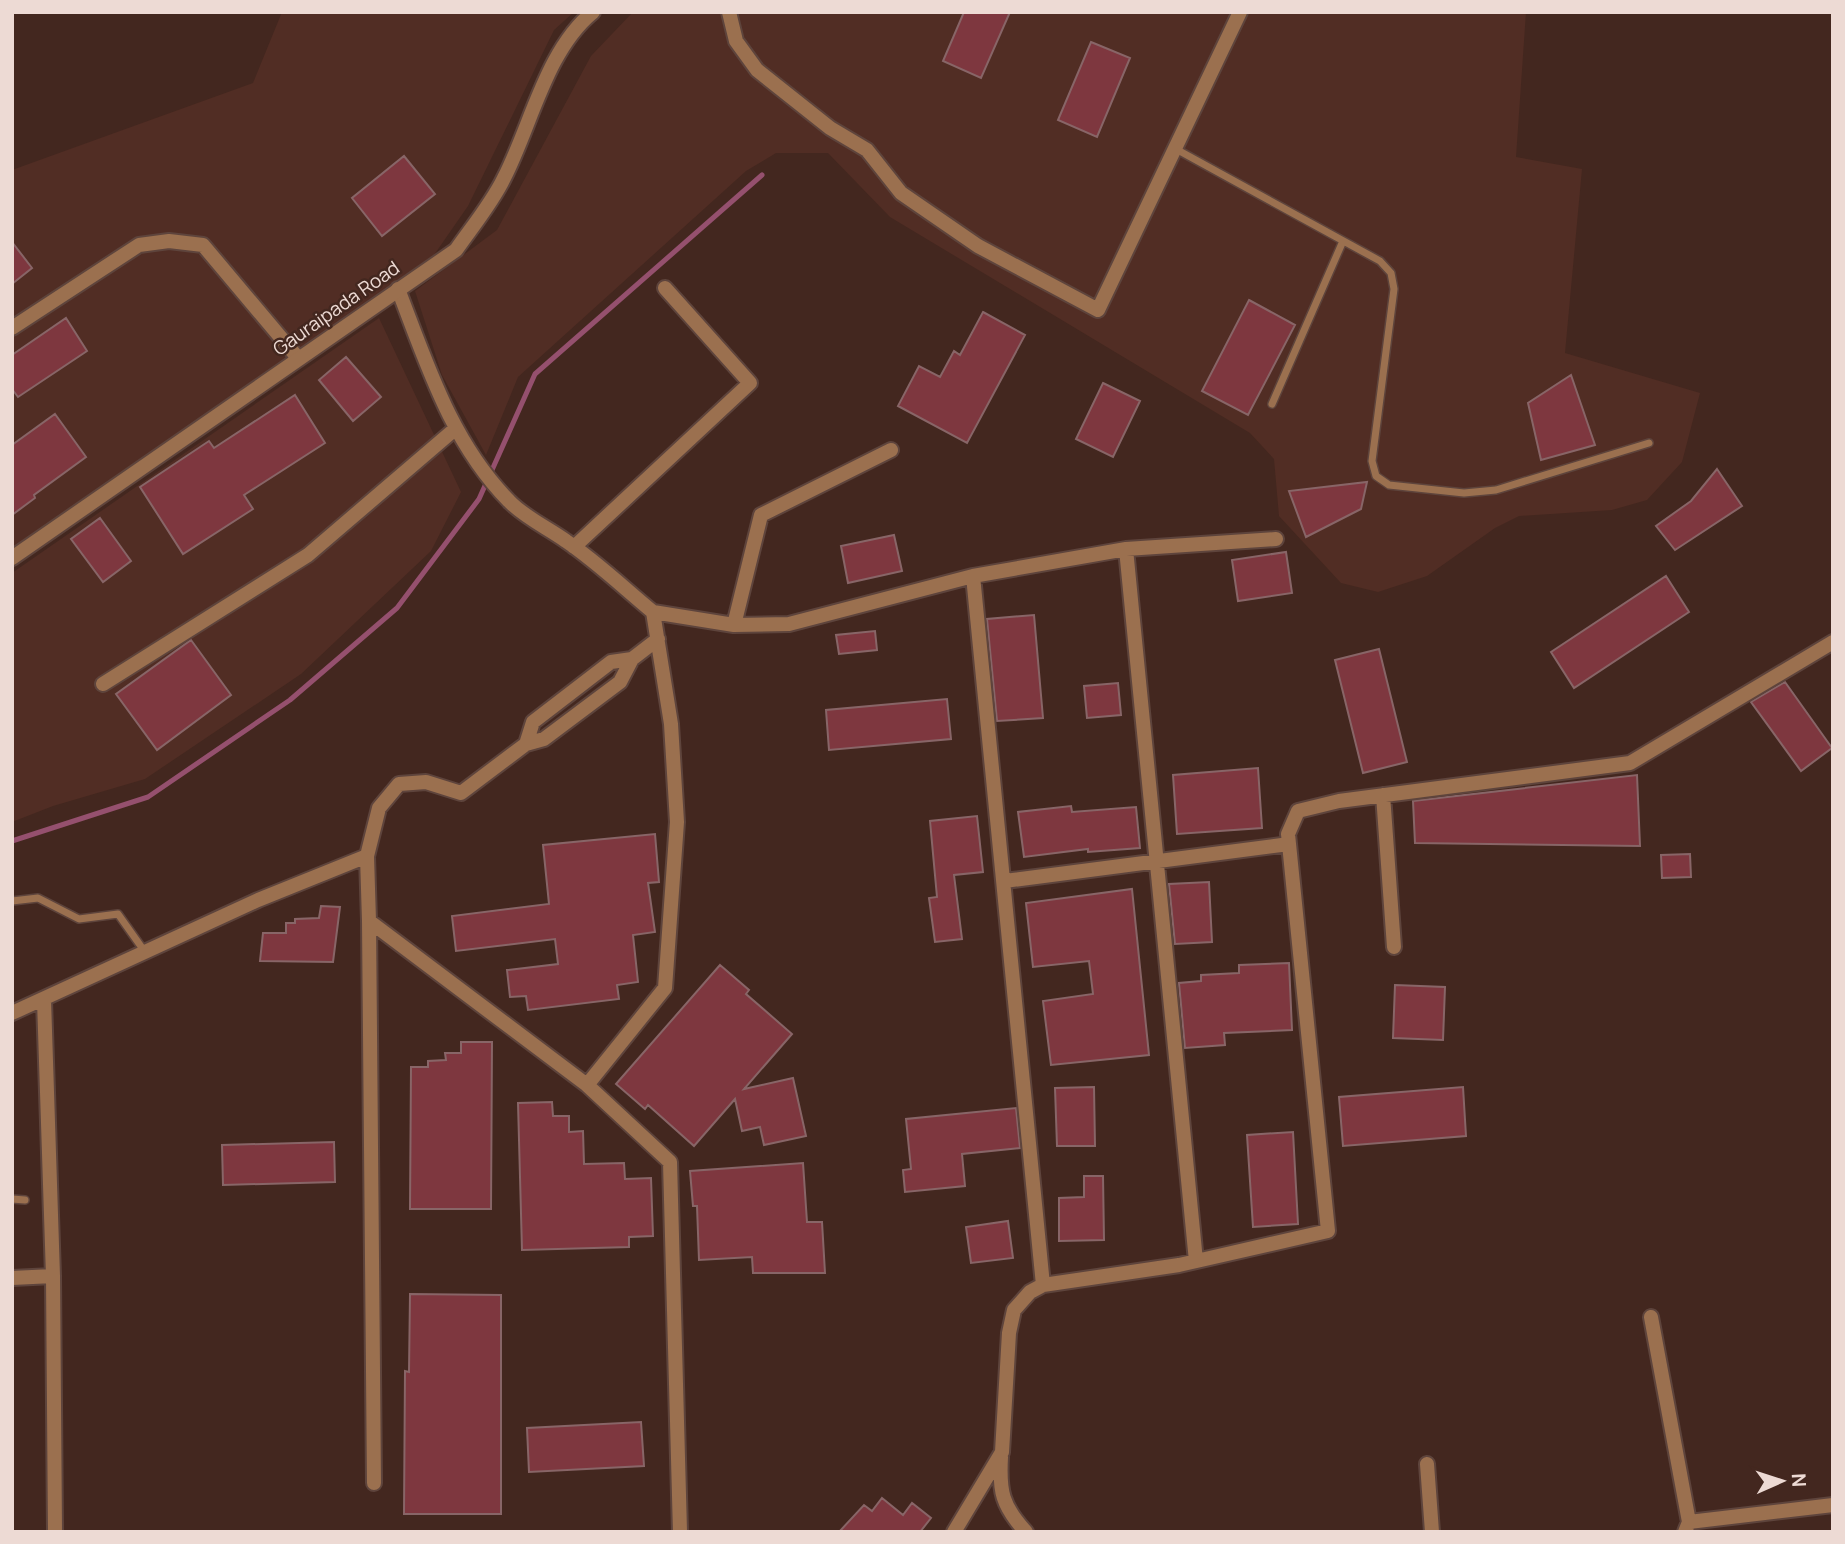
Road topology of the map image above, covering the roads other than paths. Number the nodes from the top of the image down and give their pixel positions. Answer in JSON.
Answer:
{"nodes":[{"id":1,"x":593,"y":12,"type":"edge"},
{"id":2,"x":729,"y":12,"type":"edge"},
{"id":3,"x":1240,"y":12,"type":"edge"},
{"id":4,"x":1173,"y":148,"type":"junction"},
{"id":5,"x":1343,"y":241,"type":"junction"},
{"id":6,"x":665,"y":288,"type":"dead end"},
{"id":7,"x":398,"y":289,"type":"junction"},
{"id":8,"x":12,"y":328,"type":"edge"},
{"id":9,"x":298,"y":358,"type":"junction"},
{"id":10,"x":1272,"y":404,"type":"dead end"},
{"id":11,"x":455,"y":429,"type":"junction"},
{"id":12,"x":1649,"y":443,"type":"dead end"},
{"id":13,"x":891,"y":450,"type":"dead end"},
{"id":14,"x":1276,"y":539,"type":"dead end"},
{"id":15,"x":574,"y":547,"type":"junction"},
{"id":16,"x":1126,"y":549,"type":"junction"},
{"id":17,"x":12,"y":558,"type":"edge"},
{"id":18,"x":973,"y":576,"type":"junction"},
{"id":19,"x":653,"y":612,"type":"junction"},
{"id":20,"x":734,"y":625,"type":"junction"},
{"id":21,"x":658,"y":639,"type":"junction"},
{"id":22,"x":1833,"y":642,"type":"edge"},
{"id":23,"x":632,"y":659,"type":"junction"},
{"id":24,"x":103,"y":684,"type":"dead end"},
{"id":25,"x":526,"y":744,"type":"junction"},
{"id":26,"x":1383,"y":795,"type":"junction"},
{"id":27,"x":1289,"y":844,"type":"junction"},
{"id":28,"x":367,"y":856,"type":"junction"},
{"id":29,"x":1158,"y":861,"type":"junction"},
{"id":30,"x":1005,"y":881,"type":"junction"},
{"id":31,"x":12,"y":901,"type":"edge"},
{"id":32,"x":369,"y":921,"type":"junction"},
{"id":33,"x":1394,"y":947,"type":"dead end"},
{"id":34,"x":145,"y":953,"type":"junction"},
{"id":35,"x":44,"y":999,"type":"junction"},
{"id":36,"x":12,"y":1013,"type":"edge"},
{"id":37,"x":587,"y":1084,"type":"junction"},
{"id":38,"x":12,"y":1199,"type":"edge"},
{"id":39,"x":25,"y":1200,"type":"dead end"},
{"id":40,"x":1196,"y":1261,"type":"junction"},
{"id":41,"x":53,"y":1276,"type":"junction"},
{"id":42,"x":12,"y":1278,"type":"edge"},
{"id":43,"x":1043,"y":1285,"type":"junction"},
{"id":44,"x":1651,"y":1317,"type":"dead end"},
{"id":45,"x":1002,"y":1452,"type":"junction"},
{"id":46,"x":1427,"y":1464,"type":"dead end"},
{"id":47,"x":374,"y":1483,"type":"dead end"},
{"id":48,"x":1833,"y":1505,"type":"edge"},
{"id":49,"x":1687,"y":1527,"type":"edge"},
{"id":50,"x":55,"y":1532,"type":"edge"},
{"id":51,"x":680,"y":1532,"type":"edge"},
{"id":52,"x":954,"y":1532,"type":"edge"},
{"id":53,"x":1027,"y":1532,"type":"edge"},
{"id":54,"x":1432,"y":1532,"type":"edge"}],
"edges":[{"from":1,"to":7,"type":"street","name":"Gauraipada Road"},
{"from":2,"to":4,"type":"street"},
{"from":3,"to":4,"type":"street"},
{"from":4,"to":5,"type":"lane"},
{"from":5,"to":10,"type":"lane"},
{"from":5,"to":12,"type":"lane"},
{"from":6,"to":15,"type":"street"},
{"from":7,"to":9,"type":"street","name":"Gauraipada Road"},
{"from":7,"to":11,"type":"street"},
{"from":8,"to":9,"type":"street"},
{"from":9,"to":17,"type":"street","name":"Gauraipada Road"},
{"from":11,"to":15,"type":"street"},
{"from":11,"to":24,"type":"street"},
{"from":13,"to":20,"type":"street"},
{"from":14,"to":16,"type":"street"},
{"from":15,"to":19,"type":"street"},
{"from":16,"to":18,"type":"street"},
{"from":16,"to":29,"type":"street"},
{"from":18,"to":20,"type":"street"},
{"from":18,"to":30,"type":"street"},
{"from":19,"to":20,"type":"street"},
{"from":19,"to":21,"type":"street"},
{"from":21,"to":23,"type":"street"},
{"from":21,"to":37,"type":"street"},
{"from":22,"to":26,"type":"street"},
{"from":23,"to":25,"type":"street"},
{"from":23,"to":25,"type":"street"},
{"from":25,"to":28,"type":"street"},
{"from":26,"to":27,"type":"street"},
{"from":26,"to":33,"type":"street"},
{"from":27,"to":29,"type":"street"},
{"from":27,"to":40,"type":"street"},
{"from":28,"to":32,"type":"street"},
{"from":28,"to":34,"type":"street"},
{"from":29,"to":30,"type":"street"},
{"from":29,"to":40,"type":"street"},
{"from":30,"to":43,"type":"street"},
{"from":31,"to":34,"type":"lane"},
{"from":32,"to":37,"type":"street"},
{"from":32,"to":47,"type":"street"},
{"from":34,"to":35,"type":"street"},
{"from":35,"to":36,"type":"street"},
{"from":35,"to":41,"type":"street"},
{"from":37,"to":51,"type":"street"},
{"from":38,"to":39,"type":"lane"},
{"from":40,"to":43,"type":"street"},
{"from":41,"to":42,"type":"street"},
{"from":41,"to":50,"type":"street"},
{"from":43,"to":45,"type":"street"},
{"from":44,"to":49,"type":"street"},
{"from":45,"to":52,"type":"street"},
{"from":45,"to":53,"type":"street"},
{"from":46,"to":54,"type":"street"},
{"from":48,"to":49,"type":"street"}]}
